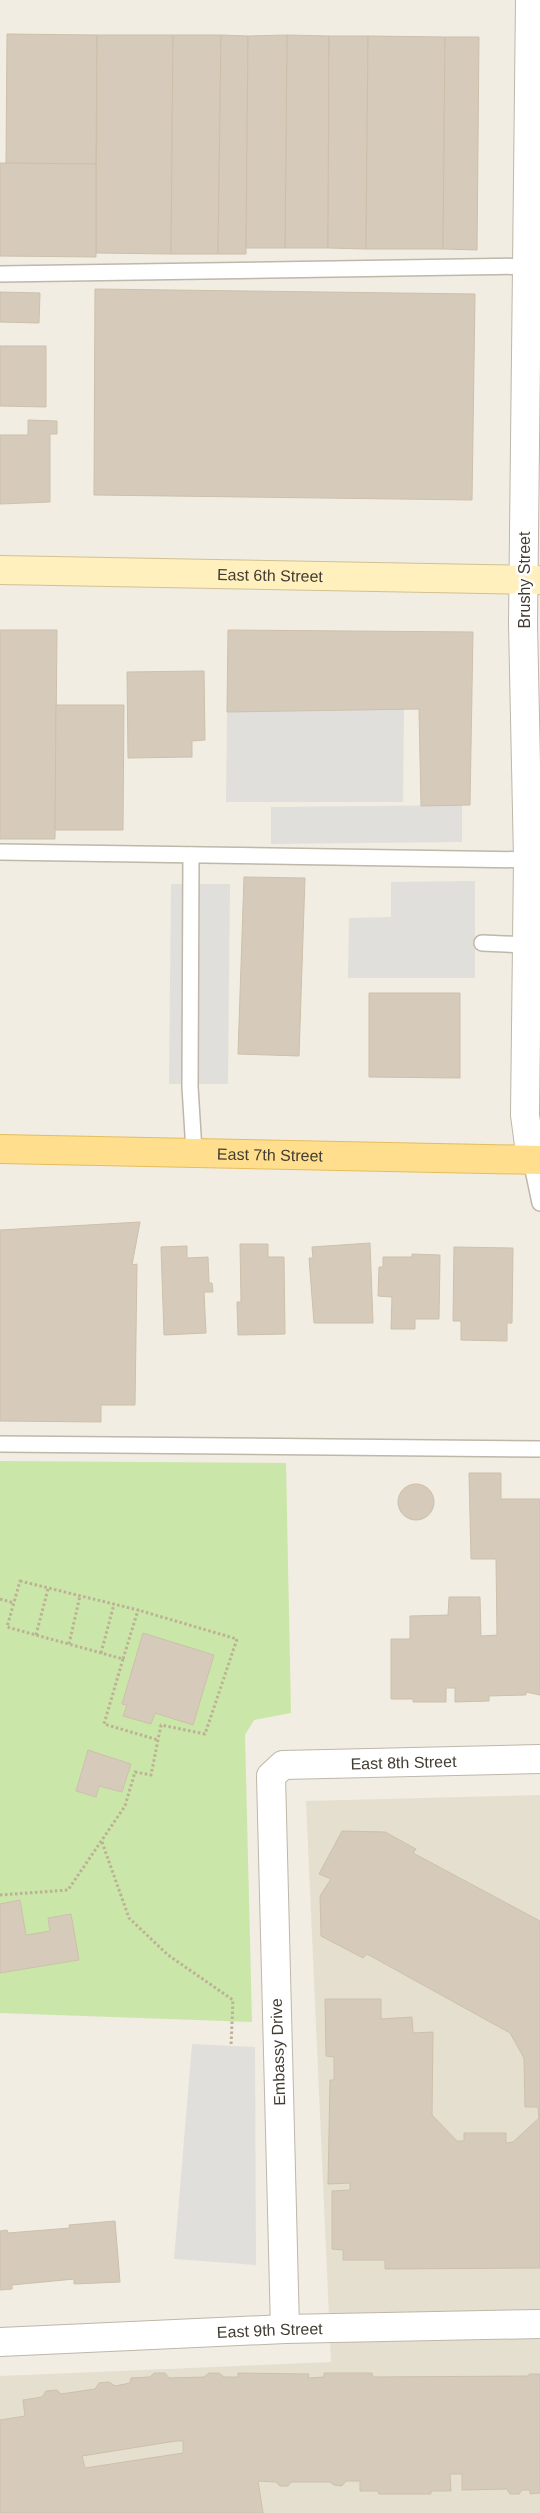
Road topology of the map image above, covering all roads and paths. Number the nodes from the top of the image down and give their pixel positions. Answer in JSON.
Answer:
{"nodes":[{"id":1,"x":530,"y":0,"type":"edge"},
{"id":2,"x":534,"y":266,"type":"edge"},
{"id":3,"x":0,"y":274,"type":"edge"},
{"id":4,"x":0,"y":570,"type":"edge"},
{"id":5,"x":532,"y":580,"type":"edge"},
{"id":6,"x":0,"y":852,"type":"edge"},
{"id":7,"x":191,"y":855,"type":"junction"},
{"id":8,"x":534,"y":860,"type":"edge"},
{"id":9,"x":482,"y":943,"type":"dead end"},
{"id":10,"x":528,"y":945,"type":"junction"},
{"id":11,"x":0,"y":1149,"type":"edge"},
{"id":12,"x":194,"y":1151,"type":"junction"},
{"id":13,"x":536,"y":1160,"type":"edge"},
{"id":14,"x":540,"y":1203,"type":"edge"},
{"id":15,"x":0,"y":1444,"type":"edge"},
{"id":16,"x":540,"y":1449,"type":"edge"},
{"id":17,"x":48,"y":1589,"type":"junction"},
{"id":18,"x":80,"y":1596,"type":"junction"},
{"id":19,"x":0,"y":1599,"type":"edge"},
{"id":20,"x":14,"y":1603,"type":"junction"},
{"id":21,"x":114,"y":1604,"type":"junction"},
{"id":22,"x":138,"y":1610,"type":"junction"},
{"id":23,"x":36,"y":1635,"type":"junction"},
{"id":24,"x":69,"y":1644,"type":"junction"},
{"id":25,"x":102,"y":1653,"type":"junction"},
{"id":26,"x":123,"y":1659,"type":"junction"},
{"id":27,"x":158,"y":1740,"type":"junction"},
{"id":28,"x":540,"y":1759,"type":"edge"},
{"id":29,"x":271,"y":1776,"type":"joint"},
{"id":30,"x":102,"y":1842,"type":"junction"},
{"id":31,"x":0,"y":1895,"type":"edge"},
{"id":32,"x":230,"y":2046,"type":"dead end"},
{"id":33,"x":540,"y":2324,"type":"edge"},
{"id":34,"x":285,"y":2329,"type":"junction"},
{"id":35,"x":0,"y":2342,"type":"edge"}],
"edges":[{"from":1,"to":2,"type":"street","name":"Brushy Street"},
{"from":2,"to":3,"type":"lane"},
{"from":2,"to":5,"type":"street","name":"Brushy Street"},
{"from":4,"to":5,"type":"street","name":"East 6th Street"},
{"from":5,"to":8,"type":"street","name":"Brushy Street"},
{"from":6,"to":7,"type":"lane"},
{"from":7,"to":8,"type":"lane"},
{"from":7,"to":12,"type":"lane"},
{"from":8,"to":10,"type":"street","name":"Brushy Street"},
{"from":9,"to":10,"type":"lane"},
{"from":10,"to":13,"type":"street","name":"Brushy Street"},
{"from":11,"to":12,"type":"main road","name":"East 7th Street"},
{"from":12,"to":13,"type":"main road","name":"East 7th Street"},
{"from":13,"to":14,"type":"lane"},
{"from":15,"to":16,"type":"lane"},
{"from":17,"to":18,"type":"path"},
{"from":17,"to":20,"type":"path"},
{"from":17,"to":23,"type":"path"},
{"from":18,"to":21,"type":"path"},
{"from":18,"to":24,"type":"path"},
{"from":19,"to":20,"type":"path"},
{"from":20,"to":23,"type":"path"},
{"from":21,"to":22,"type":"path"},
{"from":21,"to":25,"type":"path"},
{"from":22,"to":26,"type":"path"},
{"from":22,"to":27,"type":"path"},
{"from":23,"to":24,"type":"path"},
{"from":24,"to":25,"type":"path"},
{"from":25,"to":26,"type":"path"},
{"from":26,"to":27,"type":"path"},
{"from":27,"to":30,"type":"path"},
{"from":28,"to":29,"type":"street","name":"East 8th Street"},
{"from":29,"to":34,"type":"street","name":"Embassy Drive"},
{"from":30,"to":31,"type":"path"},
{"from":30,"to":32,"type":"path"},
{"from":33,"to":34,"type":"street","name":"East 9th Street"},
{"from":34,"to":35,"type":"street","name":"East 9th Street"}]}
